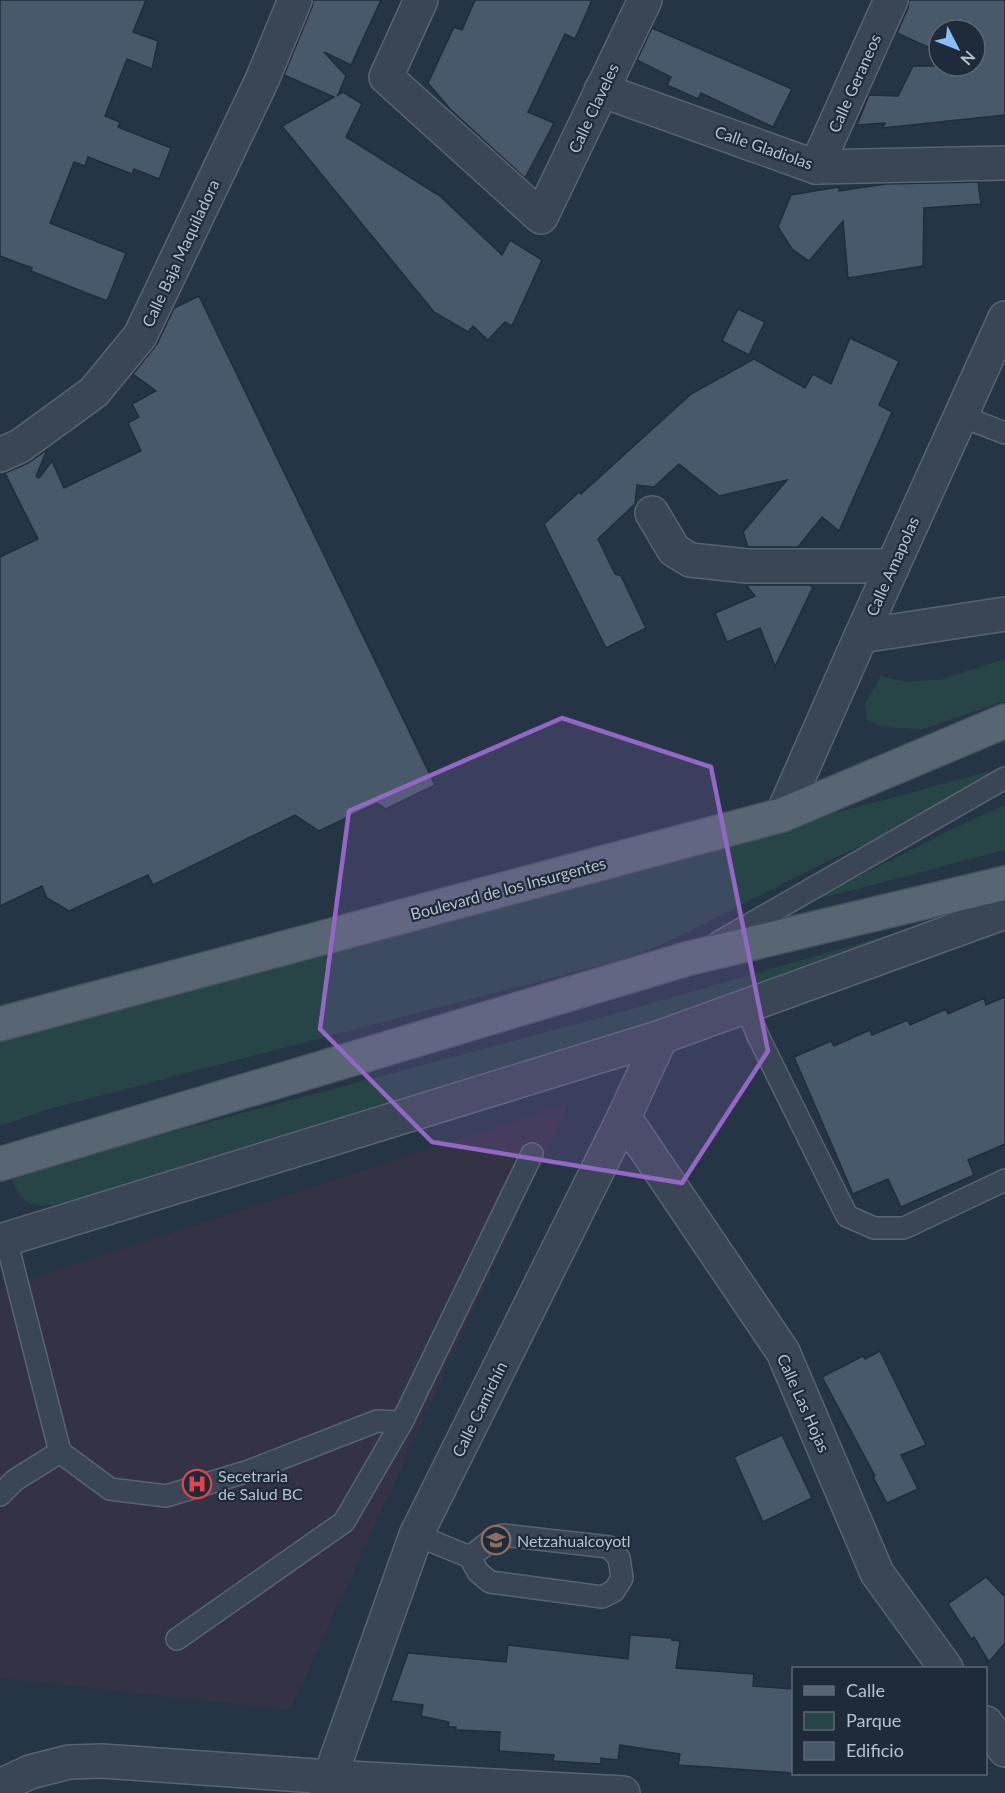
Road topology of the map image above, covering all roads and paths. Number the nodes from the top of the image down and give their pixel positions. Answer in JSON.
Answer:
{"nodes":[{"id":1,"x":295,"y":0,"type":"edge"},
{"id":2,"x":421,"y":0,"type":"edge"},
{"id":3,"x":645,"y":0,"type":"edge"},
{"id":4,"x":891,"y":0,"type":"edge"},
{"id":5,"x":601,"y":90,"type":"junction"},
{"id":6,"x":1005,"y":163,"type":"edge"},
{"id":7,"x":816,"y":167,"type":"junction"},
{"id":8,"x":1005,"y":318,"type":"edge"},
{"id":9,"x":961,"y":416,"type":"junction"},
{"id":10,"x":1005,"y":434,"type":"edge"},
{"id":11,"x":0,"y":455,"type":"edge"},
{"id":12,"x":652,"y":513,"type":"dead end"},
{"id":13,"x":892,"y":566,"type":"junction"},
{"id":14,"x":1005,"y":614,"type":"edge"},
{"id":15,"x":861,"y":636,"type":"junction"},
{"id":16,"x":1005,"y":721,"type":"edge"},
{"id":17,"x":1005,"y":778,"type":"edge"},
{"id":18,"x":782,"y":815,"type":"junction"},
{"id":19,"x":1005,"y":883,"type":"edge"},
{"id":20,"x":1005,"y":912,"type":"edge"},
{"id":21,"x":690,"y":958,"type":"junction"},
{"id":22,"x":746,"y":1007,"type":"junction"},
{"id":23,"x":0,"y":1024,"type":"edge"},
{"id":24,"x":661,"y":1037,"type":"junction"},
{"id":25,"x":624,"y":1118,"type":"junction"},
{"id":26,"x":532,"y":1154,"type":"dead end"},
{"id":27,"x":0,"y":1164,"type":"edge"},
{"id":28,"x":1005,"y":1180,"type":"edge"},
{"id":29,"x":3,"y":1240,"type":"edge"},
{"id":30,"x":402,"y":1422,"type":"junction"},
{"id":31,"x":60,"y":1452,"type":"junction"},
{"id":32,"x":0,"y":1494,"type":"edge"},
{"id":33,"x":416,"y":1535,"type":"junction"},
{"id":34,"x":470,"y":1557,"type":"junction"},
{"id":35,"x":177,"y":1639,"type":"dead end"},
{"id":36,"x":945,"y":1667,"type":"edge"},
{"id":37,"x":987,"y":1724,"type":"edge"},
{"id":38,"x":1005,"y":1750,"type":"edge"},
{"id":39,"x":328,"y":1785,"type":"edge"},
{"id":40,"x":0,"y":1786,"type":"edge"},
{"id":41,"x":622,"y":1793,"type":"edge"}],
"edges":[{"from":1,"to":11,"type":"street","name":"Calle Baja Maquiladora"},
{"from":2,"to":5,"type":"street","name":"Calle Claveles"},
{"from":3,"to":5,"type":"street","name":"Calle Claveles"},
{"from":4,"to":7,"type":"street","name":"Calle Geraneos"},
{"from":5,"to":7,"type":"street","name":"Calle Gladiolas"},
{"from":6,"to":7,"type":"street","name":"Calle Gladiolas"},
{"from":8,"to":9,"type":"street","name":"Calle Amapolas"},
{"from":9,"to":10,"type":"lane"},
{"from":9,"to":13,"type":"street","name":"Calle Amapolas"},
{"from":12,"to":13,"type":"street"},
{"from":13,"to":15,"type":"street","name":"Calle Amapolas"},
{"from":14,"to":15,"type":"street"},
{"from":15,"to":18,"type":"street","name":"Calle Amapolas"},
{"from":16,"to":18,"type":"main road","name":"Boulevard de los Insurgentes"},
{"from":17,"to":21,"type":"lane"},
{"from":18,"to":23,"type":"main road","name":"Boulevard de los Insurgentes"},
{"from":19,"to":21,"type":"main road"},
{"from":20,"to":22,"type":"street"},
{"from":21,"to":27,"type":"main road"},
{"from":22,"to":24,"type":"street"},
{"from":22,"to":28,"type":"lane"},
{"from":24,"to":25,"type":"street","name":"Calle Camichín"},
{"from":24,"to":29,"type":"street"},
{"from":25,"to":33,"type":"street","name":"Calle Camichín"},
{"from":25,"to":36,"type":"street","name":"Calle Las Hojas"},
{"from":26,"to":30,"type":"lane"},
{"from":29,"to":31,"type":"lane"},
{"from":30,"to":31,"type":"lane"},
{"from":30,"to":35,"type":"lane"},
{"from":31,"to":32,"type":"lane"},
{"from":33,"to":34,"type":"lane"},
{"from":33,"to":39,"type":"street","name":"Calle Camichín"},
{"from":34,"to":34,"type":"lane"},
{"from":37,"to":38,"type":"street"},
{"from":39,"to":40,"type":"street"},
{"from":39,"to":41,"type":"street"}]}
